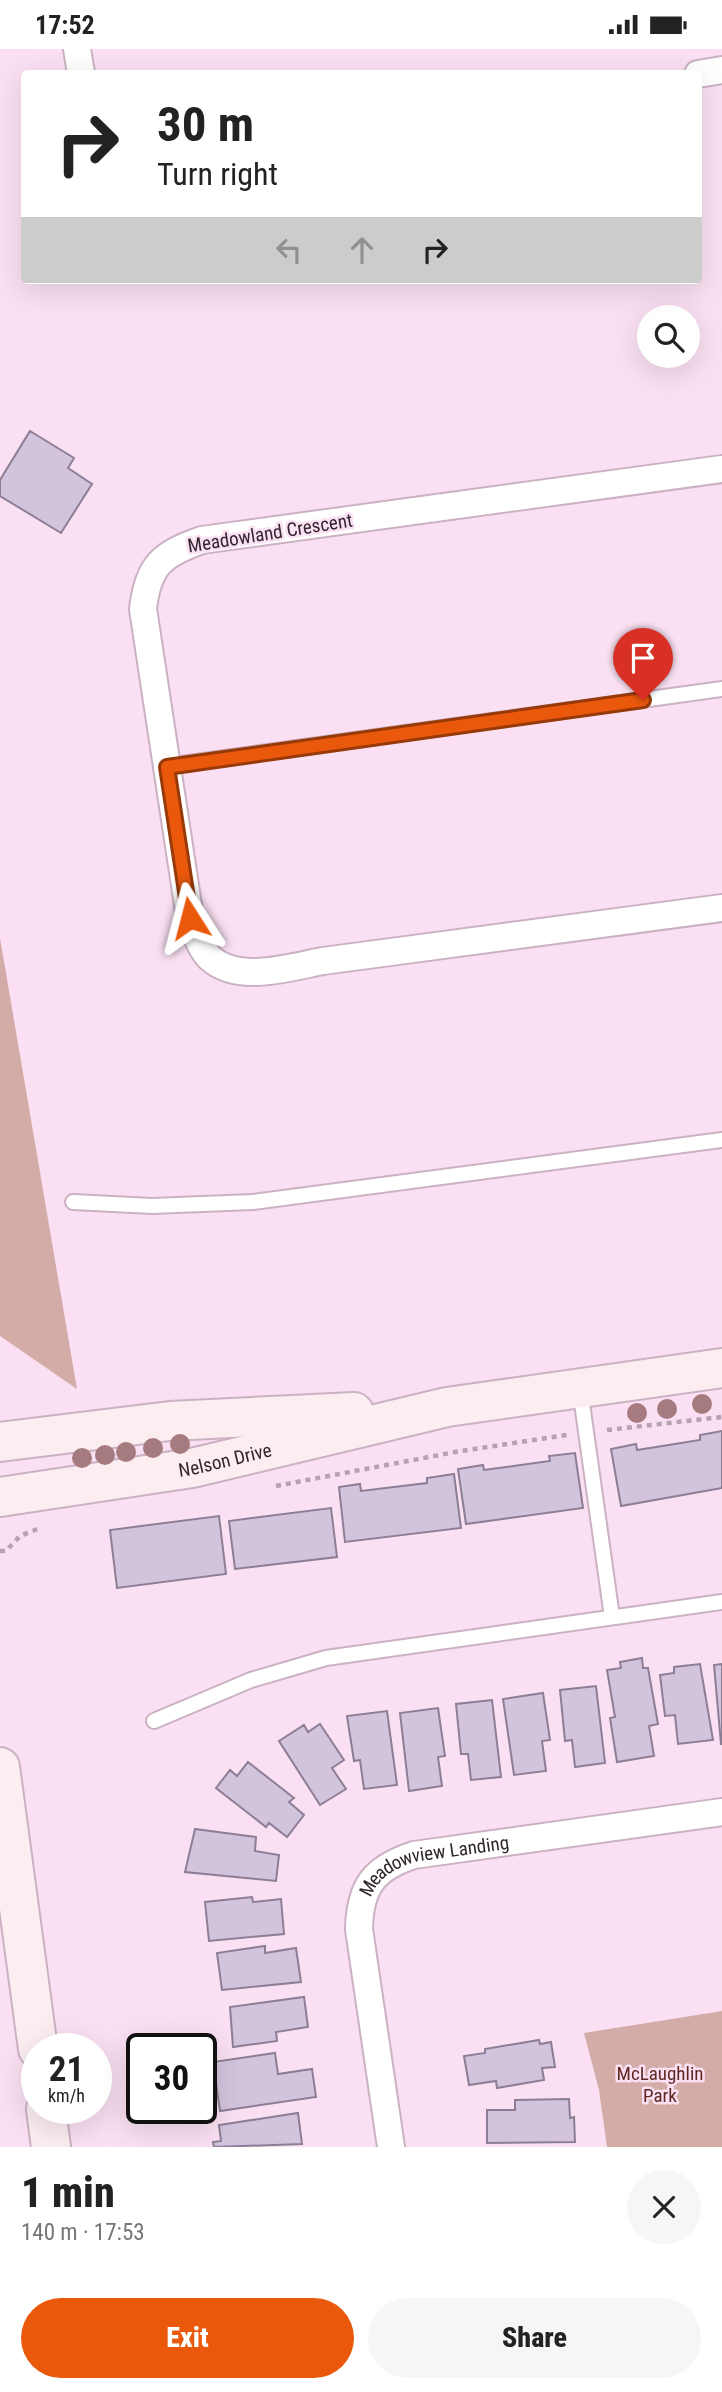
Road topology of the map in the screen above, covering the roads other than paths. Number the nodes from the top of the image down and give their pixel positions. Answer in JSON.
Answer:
{"nodes":[{"id":1,"x":77,"y":49,"type":"edge"},
{"id":2,"x":80,"y":70,"type":"edge"},
{"id":3,"x":722,"y":70,"type":"edge"},
{"id":4,"x":702,"y":73,"type":"edge"},
{"id":5,"x":722,"y":469,"type":"edge"},
{"id":6,"x":722,"y":689,"type":"edge"},
{"id":7,"x":167,"y":767,"type":"junction"},
{"id":8,"x":722,"y":908,"type":"edge"},
{"id":9,"x":722,"y":1140,"type":"edge"},
{"id":10,"x":73,"y":1202,"type":"dead end"},
{"id":11,"x":722,"y":1368,"type":"edge"},
{"id":12,"x":580,"y":1388,"type":"junction"},
{"id":13,"x":447,"y":1407,"type":"junction"},
{"id":14,"x":0,"y":1442,"type":"edge"},
{"id":15,"x":0,"y":1497,"type":"edge"},
{"id":16,"x":722,"y":1602,"type":"edge"},
{"id":17,"x":612,"y":1617,"type":"junction"},
{"id":18,"x":154,"y":1721,"type":"dead end"},
{"id":19,"x":0,"y":1766,"type":"edge"},
{"id":20,"x":722,"y":1812,"type":"edge"},
{"id":21,"x":35,"y":2033,"type":"edge"},
{"id":22,"x":48,"y":2124,"type":"edge"},
{"id":23,"x":51,"y":2147,"type":"edge"},
{"id":24,"x":391,"y":2147,"type":"edge"}],
"edges":[{"from":1,"to":2,"type":"street"},
{"from":3,"to":4,"type":"street"},
{"from":5,"to":7,"type":"street","name":"Meadowland Crescent"},
{"from":6,"to":7,"type":"lane"},
{"from":7,"to":8,"type":"street","name":"Meadowland Crescent"},
{"from":9,"to":10,"type":"lane"},
{"from":11,"to":12,"type":"street","name":"Nelson Drive"},
{"from":12,"to":13,"type":"street","name":"Nelson Drive"},
{"from":12,"to":17,"type":"lane"},
{"from":13,"to":14,"type":"street","name":"Nelson Drive"},
{"from":13,"to":15,"type":"street","name":"Nelson Drive"},
{"from":16,"to":17,"type":"lane"},
{"from":17,"to":18,"type":"lane"},
{"from":19,"to":21,"type":"street"},
{"from":20,"to":24,"type":"street","name":"Meadowview Landing"},
{"from":22,"to":23,"type":"street"}]}
